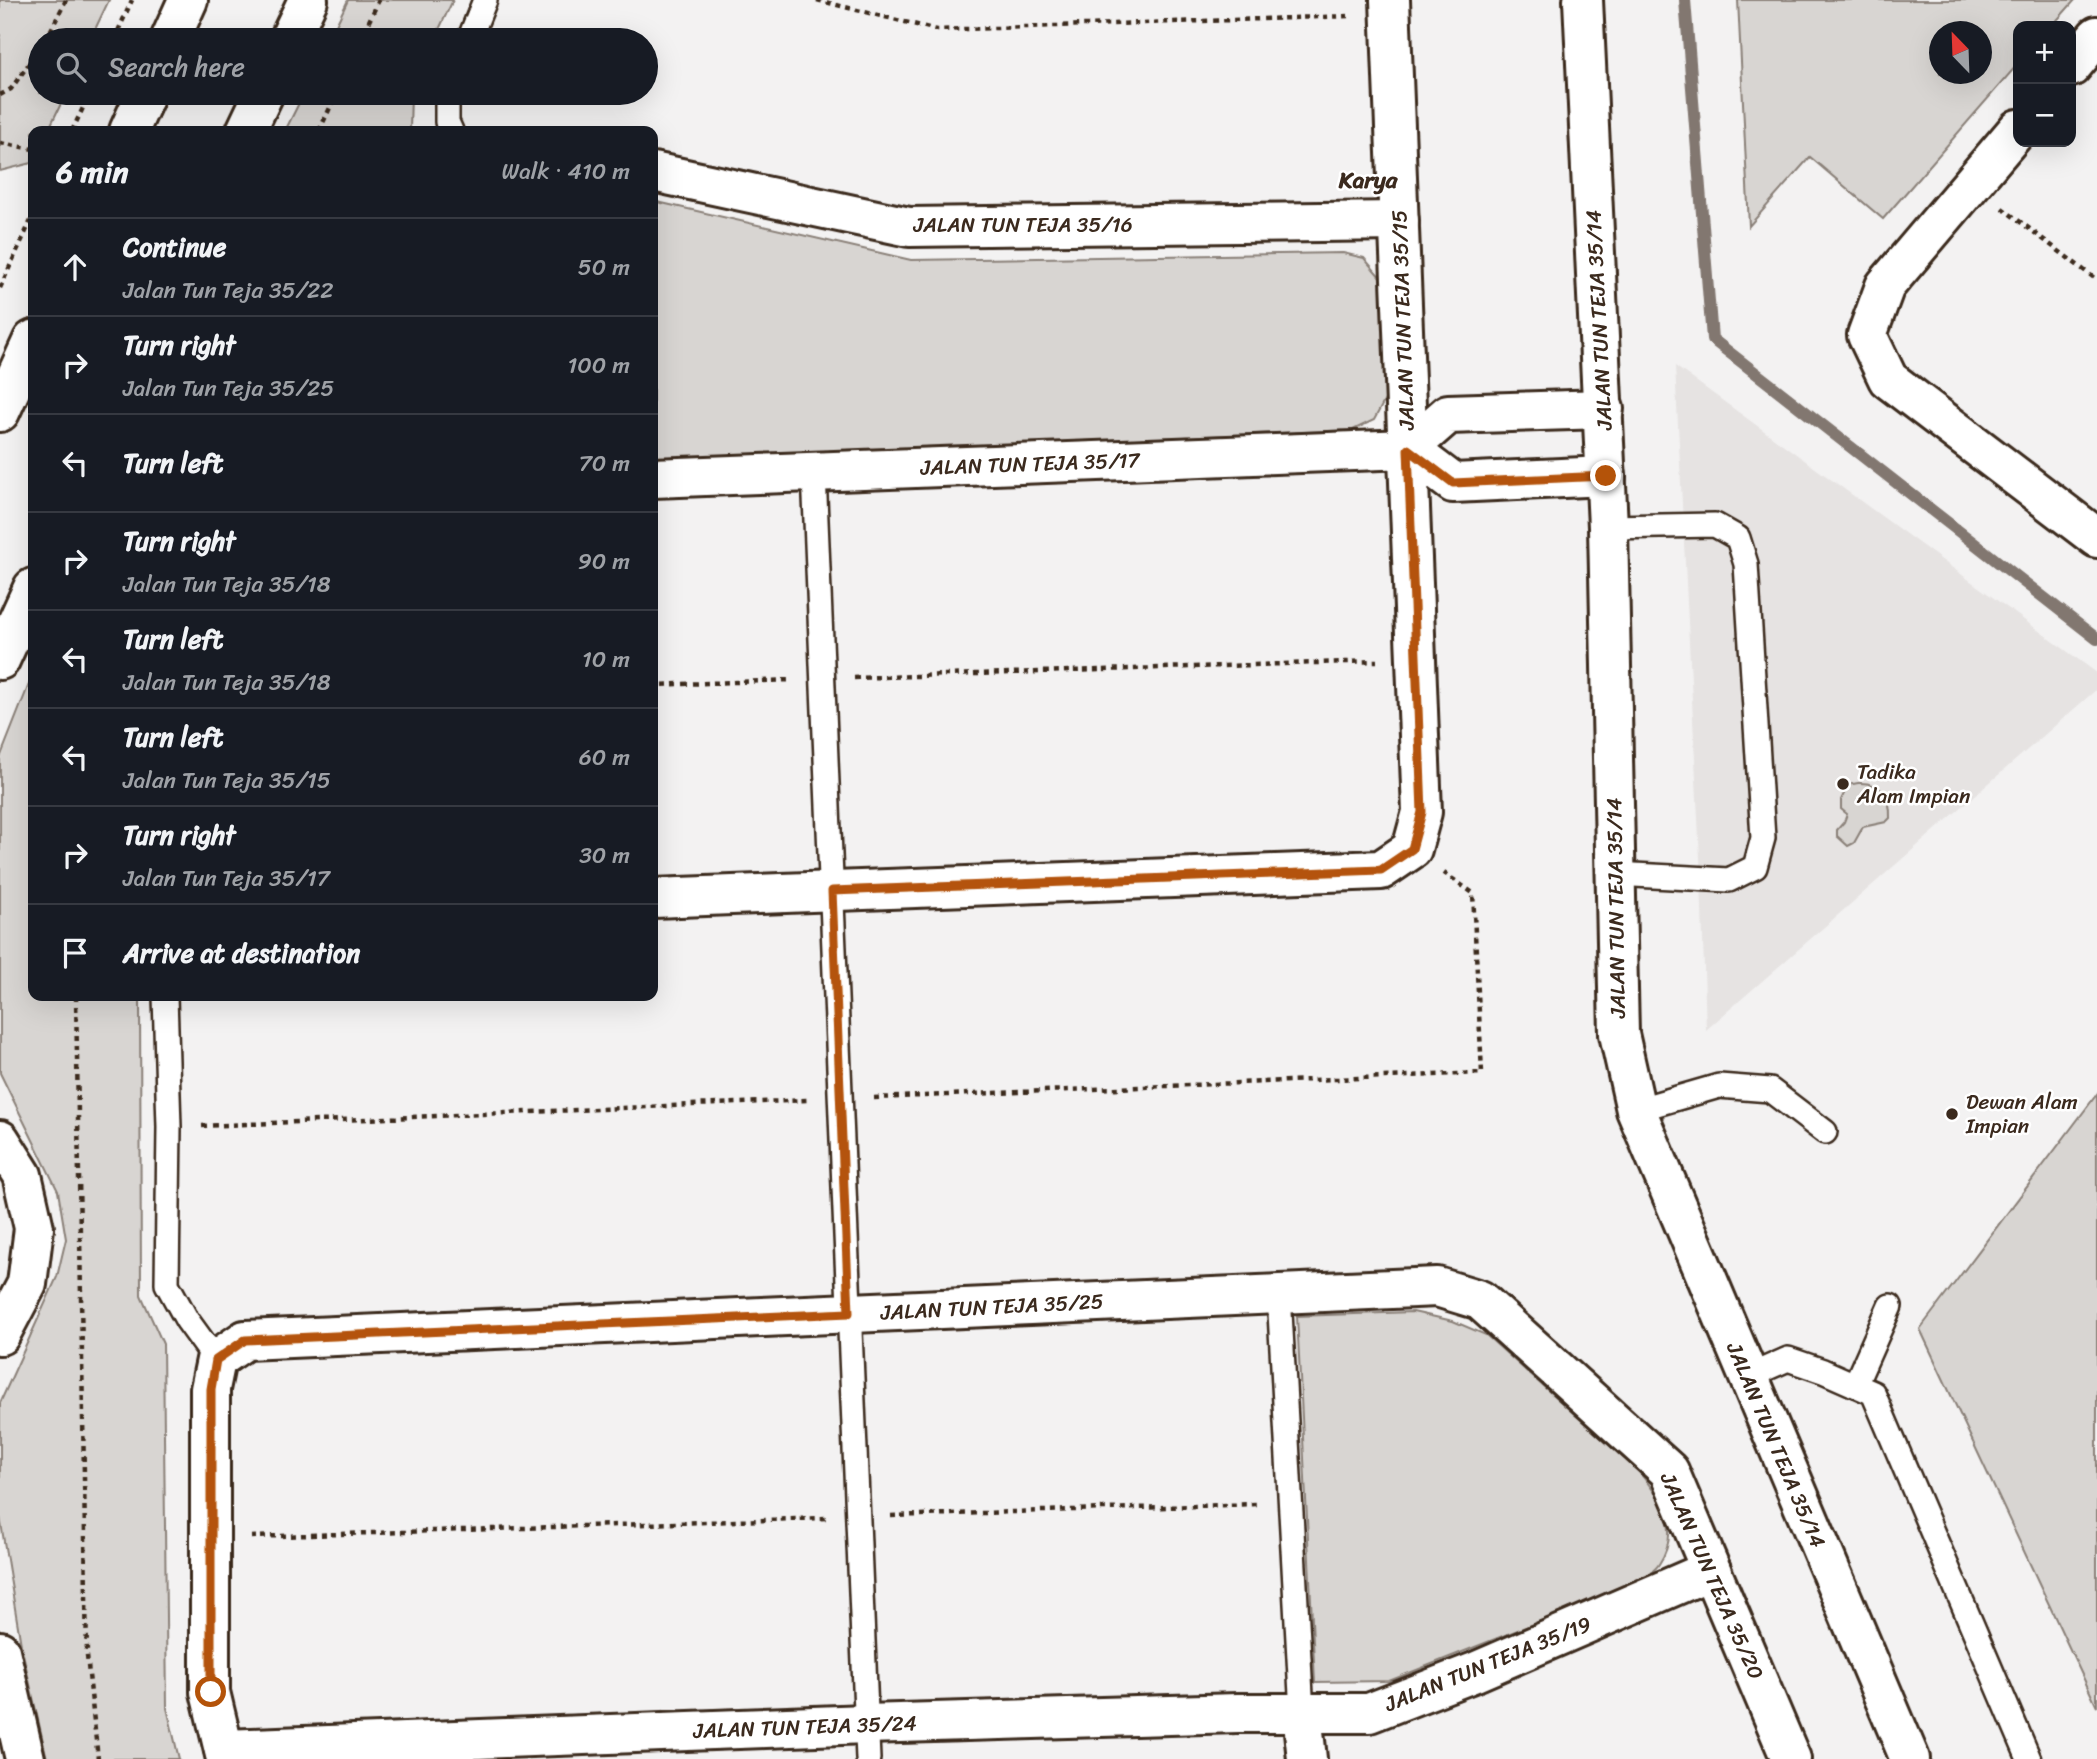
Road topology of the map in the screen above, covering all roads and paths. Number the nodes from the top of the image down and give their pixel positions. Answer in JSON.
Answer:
{"nodes":[{"id":1,"x":66,"y":0,"type":"edge"},
{"id":2,"x":132,"y":0,"type":"edge"},
{"id":3,"x":188,"y":0,"type":"edge"},
{"id":4,"x":308,"y":0,"type":"edge"},
{"id":5,"x":379,"y":0,"type":"edge"},
{"id":6,"x":485,"y":0,"type":"edge"},
{"id":7,"x":817,"y":0,"type":"edge"},
{"id":8,"x":1583,"y":0,"type":"edge"},
{"id":9,"x":1390,"y":7,"type":"edge"},
{"id":10,"x":52,"y":28,"type":"edge"},
{"id":11,"x":119,"y":28,"type":"edge"},
{"id":12,"x":175,"y":28,"type":"edge"},
{"id":13,"x":295,"y":28,"type":"edge"},
{"id":14,"x":366,"y":28,"type":"edge"},
{"id":15,"x":474,"y":28,"type":"edge"},
{"id":16,"x":2097,"y":36,"type":"edge"},
{"id":17,"x":2076,"y":61,"type":"edge"},
{"id":18,"x":28,"y":65,"type":"edge"},
{"id":19,"x":0,"y":95,"type":"edge"},
{"id":20,"x":84,"y":105,"type":"edge"},
{"id":21,"x":141,"y":105,"type":"edge"},
{"id":22,"x":258,"y":105,"type":"edge"},
{"id":23,"x":331,"y":105,"type":"edge"},
{"id":24,"x":447,"y":105,"type":"edge"},
{"id":25,"x":74,"y":126,"type":"edge"},
{"id":26,"x":131,"y":126,"type":"edge"},
{"id":27,"x":248,"y":126,"type":"edge"},
{"id":28,"x":321,"y":126,"type":"edge"},
{"id":29,"x":449,"y":126,"type":"edge"},
{"id":30,"x":2013,"y":135,"type":"edge"},
{"id":31,"x":0,"y":143,"type":"edge"},
{"id":32,"x":28,"y":148,"type":"edge"},
{"id":33,"x":658,"y":173,"type":"edge"},
{"id":34,"x":1971,"y":185,"type":"junction"},
{"id":35,"x":1399,"y":221,"type":"junction"},
{"id":36,"x":28,"y":227,"type":"edge"},
{"id":37,"x":2097,"y":280,"type":"edge"},
{"id":38,"x":0,"y":288,"type":"edge"},
{"id":39,"x":28,"y":351,"type":"edge"},
{"id":40,"x":1604,"y":409,"type":"junction"},
{"id":41,"x":0,"y":412,"type":"edge"},
{"id":42,"x":1408,"y":449,"type":"junction"},
{"id":43,"x":814,"y":473,"type":"junction"},
{"id":44,"x":1606,"y":476,"type":"junction"},
{"id":45,"x":658,"y":478,"type":"edge"},
{"id":46,"x":1608,"y":527,"type":"junction"},
{"id":47,"x":2097,"y":538,"type":"edge"},
{"id":48,"x":28,"y":599,"type":"edge"},
{"id":49,"x":0,"y":660,"type":"edge"},
{"id":50,"x":1416,"y":660,"type":"junction"},
{"id":51,"x":823,"y":680,"type":"junction"},
{"id":52,"x":658,"y":685,"type":"edge"},
{"id":53,"x":1412,"y":849,"type":"junction"},
{"id":54,"x":1615,"y":874,"type":"junction"},
{"id":55,"x":832,"y":891,"type":"junction"},
{"id":56,"x":658,"y":898,"type":"edge"},
{"id":57,"x":76,"y":1001,"type":"edge"},
{"id":58,"x":165,"y":1001,"type":"edge"},
{"id":59,"x":1482,"y":1073,"type":"dead end"},
{"id":60,"x":1636,"y":1110,"type":"junction"},
{"id":61,"x":1825,"y":1132,"type":"dead end"},
{"id":62,"x":0,"y":1140,"type":"edge"},
{"id":63,"x":1279,"y":1294,"type":"junction"},
{"id":64,"x":1480,"y":1300,"type":"joint"},
{"id":65,"x":1890,"y":1307,"type":"dead end"},
{"id":66,"x":849,"y":1313,"type":"junction"},
{"id":67,"x":0,"y":1336,"type":"edge"},
{"id":68,"x":216,"y":1360,"type":"junction"},
{"id":69,"x":1747,"y":1377,"type":"junction"},
{"id":70,"x":1855,"y":1385,"type":"junction"},
{"id":71,"x":1291,"y":1503,"type":"junction"},
{"id":72,"x":858,"y":1517,"type":"junction"},
{"id":73,"x":243,"y":1537,"type":"dead end"},
{"id":74,"x":1711,"y":1570,"type":"junction"},
{"id":75,"x":0,"y":1651,"type":"edge"},
{"id":76,"x":1302,"y":1713,"type":"junction"},
{"id":77,"x":867,"y":1742,"type":"edge"},
{"id":78,"x":225,"y":1754,"type":"edge"},
{"id":79,"x":25,"y":1759,"type":"edge"},
{"id":80,"x":98,"y":1759,"type":"edge"},
{"id":81,"x":1307,"y":1759,"type":"edge"},
{"id":82,"x":1791,"y":1759,"type":"edge"},
{"id":83,"x":1910,"y":1759,"type":"edge"},
{"id":84,"x":2029,"y":1759,"type":"edge"}],
"edges":[{"from":1,"to":10,"type":"path"},
{"from":2,"to":11,"type":"path"},
{"from":3,"to":12,"type":"street"},
{"from":4,"to":13,"type":"street"},
{"from":5,"to":14,"type":"path"},
{"from":6,"to":15,"type":"lane"},
{"from":7,"to":9,"type":"path"},
{"from":8,"to":40,"type":"street","name":"JALAN TUN TEJA 35/14"},
{"from":9,"to":35,"type":"street","name":"JALAN TUN TEJA 35/15"},
{"from":16,"to":17,"type":"street"},
{"from":18,"to":19,"type":"path"},
{"from":20,"to":25,"type":"path"},
{"from":21,"to":26,"type":"street"},
{"from":22,"to":27,"type":"street"},
{"from":23,"to":28,"type":"path"},
{"from":24,"to":29,"type":"lane"},
{"from":30,"to":34,"type":"street"},
{"from":31,"to":32,"type":"path"},
{"from":33,"to":35,"type":"street","name":"JALAN TUN TEJA 35/16"},
{"from":34,"to":37,"type":"path"},
{"from":34,"to":47,"type":"street"},
{"from":35,"to":42,"type":"street","name":"JALAN TUN TEJA 35/15"},
{"from":36,"to":38,"type":"path"},
{"from":39,"to":41,"type":"street"},
{"from":40,"to":42,"type":"street"},
{"from":40,"to":44,"type":"street","name":"JALAN TUN TEJA 35/14"},
{"from":42,"to":43,"type":"street","name":"JALAN TUN TEJA 35/17"},
{"from":42,"to":44,"type":"street"},
{"from":42,"to":50,"type":"street","name":"JALAN TUN TEJA 35/15"},
{"from":43,"to":45,"type":"street","name":"JALAN TUN TEJA 35/17"},
{"from":43,"to":51,"type":"lane"},
{"from":44,"to":46,"type":"street","name":"JALAN TUN TEJA 35/14"},
{"from":46,"to":54,"type":"street","name":"JALAN TUN TEJA 35/14"},
{"from":46,"to":54,"type":"lane"},
{"from":48,"to":49,"type":"street"},
{"from":50,"to":51,"type":"path"},
{"from":50,"to":53,"type":"street","name":"JALAN TUN TEJA 35/15"},
{"from":51,"to":52,"type":"path"},
{"from":51,"to":55,"type":"lane"},
{"from":53,"to":55,"type":"street"},
{"from":53,"to":59,"type":"path"},
{"from":54,"to":60,"type":"street","name":"JALAN TUN TEJA 35/14"},
{"from":55,"to":56,"type":"street"},
{"from":55,"to":66,"type":"lane"},
{"from":57,"to":80,"type":"path"},
{"from":58,"to":68,"type":"lane"},
{"from":60,"to":61,"type":"lane"},
{"from":60,"to":69,"type":"street","name":"JALAN TUN TEJA 35/14"},
{"from":62,"to":67,"type":"street"},
{"from":63,"to":64,"type":"street","name":"JALAN TUN TEJA 35/25"},
{"from":63,"to":66,"type":"street","name":"JALAN TUN TEJA 35/25"},
{"from":63,"to":71,"type":"lane"},
{"from":64,"to":74,"type":"street","name":"JALAN TUN TEJA 35/20"},
{"from":65,"to":70,"type":"lane"},
{"from":66,"to":68,"type":"street","name":"JALAN TUN TEJA 35/25"},
{"from":66,"to":72,"type":"lane"},
{"from":68,"to":78,"type":"street"},
{"from":69,"to":70,"type":"lane"},
{"from":69,"to":83,"type":"street","name":"JALAN TUN TEJA 35/14"},
{"from":70,"to":84,"type":"lane"},
{"from":71,"to":72,"type":"path"},
{"from":71,"to":76,"type":"lane"},
{"from":72,"to":73,"type":"path"},
{"from":72,"to":77,"type":"lane"},
{"from":74,"to":76,"type":"street","name":"JALAN TUN TEJA 35/19"},
{"from":74,"to":82,"type":"street","name":"JALAN TUN TEJA 35/20"},
{"from":75,"to":79,"type":"street"},
{"from":76,"to":77,"type":"street","name":"JALAN TUN TEJA 35/24"},
{"from":76,"to":81,"type":"street"},
{"from":77,"to":78,"type":"street","name":"JALAN TUN TEJA 35/24"}]}
